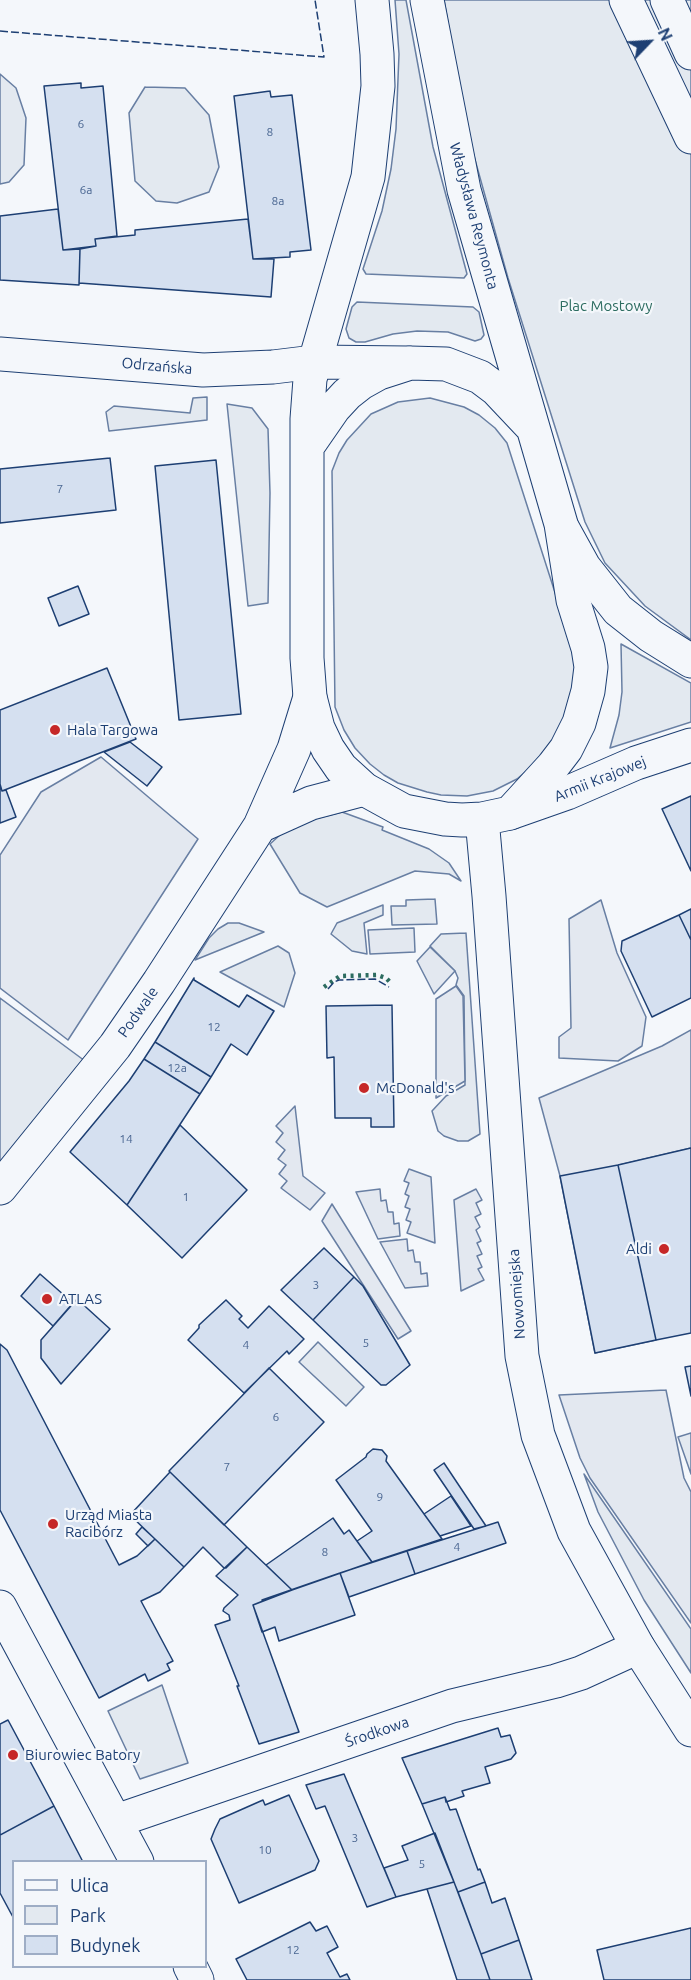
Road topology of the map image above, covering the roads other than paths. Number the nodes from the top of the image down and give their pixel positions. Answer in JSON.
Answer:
{"nodes":[{"id":1,"x":372,"y":0,"type":"edge"},
{"id":2,"x":427,"y":0,"type":"edge"},
{"id":3,"x":626,"y":0,"type":"edge"},
{"id":4,"x":667,"y":0,"type":"edge"},
{"id":5,"x":691,"y":53,"type":"edge"},
{"id":6,"x":691,"y":137,"type":"edge"},
{"id":7,"x":0,"y":354,"type":"edge"},
{"id":8,"x":314,"y":362,"type":"junction"},
{"id":9,"x":410,"y":363,"type":"junction"},
{"id":10,"x":534,"y":428,"type":"junction"},
{"id":11,"x":307,"y":447,"type":"junction"},
{"id":12,"x":561,"y":524,"type":"junction"},
{"id":13,"x":691,"y":661,"type":"edge"},
{"id":14,"x":310,"y":697,"type":"junction"},
{"id":15,"x":691,"y":745,"type":"edge"},
{"id":16,"x":364,"y":789,"type":"junction"},
{"id":17,"x":496,"y":816,"type":"junction"},
{"id":18,"x":260,"y":826,"type":"junction"},
{"id":19,"x":0,"y":1188,"type":"edge"},
{"id":20,"x":0,"y":1607,"type":"edge"},
{"id":21,"x":638,"y":1647,"type":"junction"},
{"id":22,"x":691,"y":1730,"type":"edge"},
{"id":23,"x":116,"y":1821,"type":"junction"},
{"id":24,"x":136,"y":1860,"type":"edge"}],
"edges":[{"from":1,"to":8,"type":"main road"},
{"from":2,"to":10,"type":"main road","name":"Władysława Reymonta"},
{"from":3,"to":6,"type":"main road"},
{"from":4,"to":5,"type":"main road"},
{"from":7,"to":8,"type":"main road","name":"Odrzańska"},
{"from":8,"to":9,"type":"main road"},
{"from":8,"to":11,"type":"main road"},
{"from":9,"to":10,"type":"main road"},
{"from":9,"to":11,"type":"main road"},
{"from":10,"to":12,"type":"main road","name":"Władysława Reymonta"},
{"from":11,"to":14,"type":"main road"},
{"from":12,"to":13,"type":"main road"},
{"from":12,"to":17,"type":"main road"},
{"from":14,"to":16,"type":"main road","name":"Armii Krajowej"},
{"from":14,"to":18,"type":"main road","name":"Podwale"},
{"from":15,"to":17,"type":"main road","name":"Armii Krajowej"},
{"from":16,"to":17,"type":"main road","name":"Armii Krajowej"},
{"from":16,"to":18,"type":"main road"},
{"from":17,"to":21,"type":"main road","name":"Nowomiejska"},
{"from":18,"to":19,"type":"main road","name":"Podwale"},
{"from":20,"to":23,"type":"main road"},
{"from":21,"to":22,"type":"main road","name":"Nowomiejska"},
{"from":21,"to":23,"type":"main road","name":"Środkowa"},
{"from":23,"to":24,"type":"main road"}]}
